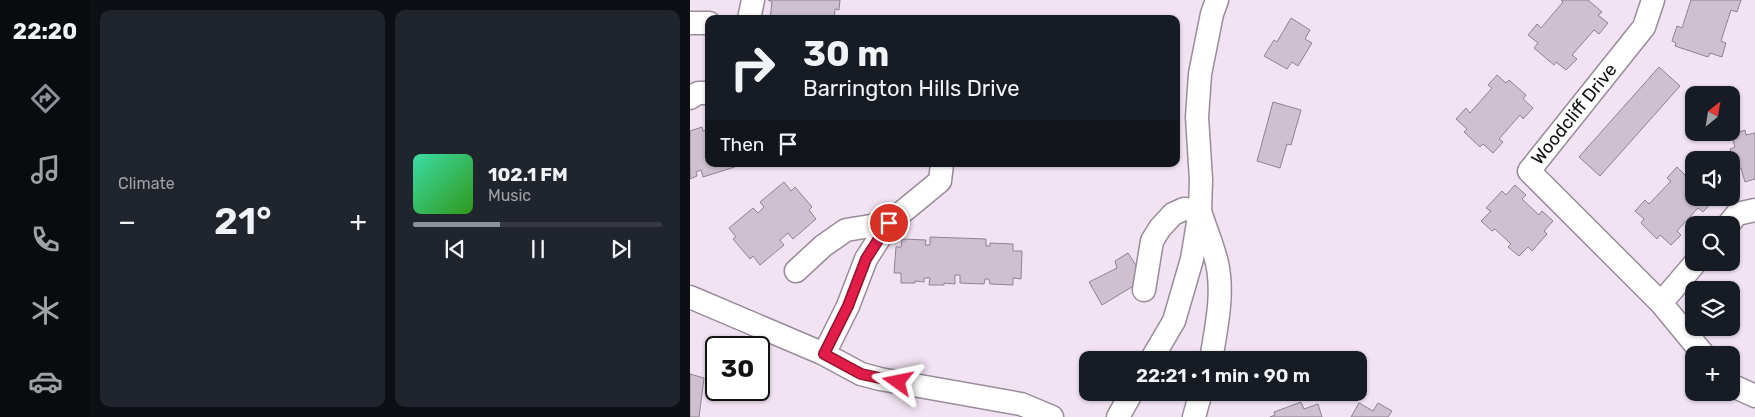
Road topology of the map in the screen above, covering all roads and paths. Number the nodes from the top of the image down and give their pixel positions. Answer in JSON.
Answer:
{"nodes":[{"id":1,"x":753,"y":0,"type":"edge"},
{"id":2,"x":1217,"y":0,"type":"edge"},
{"id":3,"x":1653,"y":0,"type":"edge"},
{"id":4,"x":750,"y":15,"type":"edge"},
{"id":5,"x":690,"y":23,"type":"edge"},
{"id":6,"x":705,"y":23,"type":"edge"},
{"id":7,"x":705,"y":93,"type":"edge"},
{"id":8,"x":690,"y":98,"type":"edge"},
{"id":9,"x":942,"y":167,"type":"edge"},
{"id":10,"x":1755,"y":210,"type":"edge"},
{"id":11,"x":1200,"y":211,"type":"junction"},
{"id":12,"x":1735,"y":216,"type":"edge"},
{"id":13,"x":889,"y":223,"type":"junction"},
{"id":14,"x":796,"y":271,"type":"dead end"},
{"id":15,"x":1688,"y":271,"type":"edge"},
{"id":16,"x":1144,"y":290,"type":"dead end"},
{"id":17,"x":690,"y":297,"type":"edge"},
{"id":18,"x":1661,"y":303,"type":"junction"},
{"id":19,"x":1697,"y":346,"type":"edge"},
{"id":20,"x":1156,"y":351,"type":"edge"},
{"id":21,"x":1213,"y":351,"type":"edge"},
{"id":22,"x":824,"y":354,"type":"junction"},
{"id":23,"x":1740,"y":389,"type":"edge"},
{"id":24,"x":1755,"y":396,"type":"edge"},
{"id":25,"x":1127,"y":401,"type":"edge"},
{"id":26,"x":1198,"y":401,"type":"edge"},
{"id":27,"x":1049,"y":416,"type":"edge"},
{"id":28,"x":1118,"y":417,"type":"edge"},
{"id":29,"x":1194,"y":417,"type":"edge"}],
"edges":[{"from":1,"to":4,"type":"street"},
{"from":2,"to":11,"type":"street"},
{"from":3,"to":18,"type":"street","name":"Woodcliff Drive"},
{"from":5,"to":6,"type":"street"},
{"from":7,"to":8,"type":"street"},
{"from":9,"to":13,"type":"street"},
{"from":10,"to":12,"type":"street"},
{"from":11,"to":16,"type":"street"},
{"from":11,"to":20,"type":"street"},
{"from":11,"to":21,"type":"street"},
{"from":13,"to":14,"type":"street"},
{"from":13,"to":22,"type":"street"},
{"from":15,"to":18,"type":"street"},
{"from":17,"to":22,"type":"street"},
{"from":18,"to":19,"type":"street","name":"Woodcliff Drive"},
{"from":22,"to":27,"type":"street"},
{"from":23,"to":24,"type":"street"},
{"from":25,"to":28,"type":"street"},
{"from":26,"to":29,"type":"street"}]}
